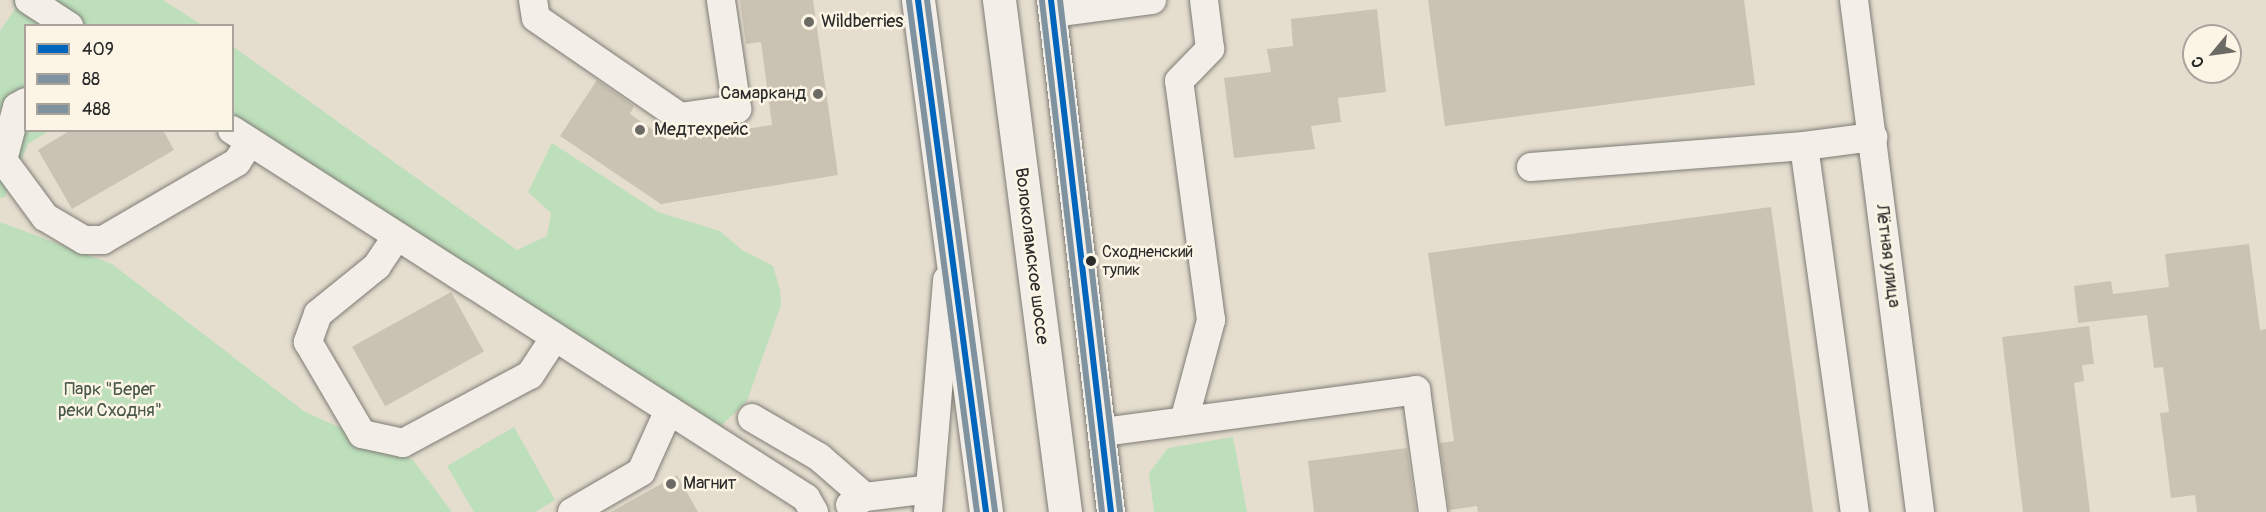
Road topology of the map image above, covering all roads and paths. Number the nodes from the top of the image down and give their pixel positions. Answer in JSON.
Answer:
{"nodes":[{"id":1,"x":29,"y":0,"type":"edge"},
{"id":2,"x":533,"y":0,"type":"edge"},
{"id":3,"x":721,"y":0,"type":"edge"},
{"id":4,"x":918,"y":0,"type":"edge"},
{"id":5,"x":999,"y":0,"type":"edge"},
{"id":6,"x":1152,"y":0,"type":"edge"},
{"id":7,"x":1204,"y":0,"type":"edge"},
{"id":8,"x":1854,"y":0,"type":"edge"},
{"id":9,"x":1052,"y":7,"type":"edge"},
{"id":10,"x":66,"y":24,"type":"edge"},
{"id":11,"x":24,"y":103,"type":"edge"},
{"id":12,"x":241,"y":136,"type":"edge"},
{"id":13,"x":1873,"y":137,"type":"junction"},
{"id":14,"x":1804,"y":146,"type":"junction"},
{"id":15,"x":1531,"y":167,"type":"dead end"},
{"id":16,"x":397,"y":236,"type":"junction"},
{"id":17,"x":950,"y":243,"type":"junction"},
{"id":18,"x":555,"y":337,"type":"junction"},
{"id":19,"x":669,"y":410,"type":"junction"},
{"id":20,"x":752,"y":418,"type":"dead end"},
{"id":21,"x":1184,"y":421,"type":"junction"},
{"id":22,"x":1103,"y":432,"type":"junction"},
{"id":23,"x":929,"y":500,"type":"edge"},
{"id":24,"x":572,"y":512,"type":"edge"},
{"id":25,"x":814,"y":512,"type":"edge"},
{"id":26,"x":986,"y":512,"type":"edge"},
{"id":27,"x":1065,"y":512,"type":"edge"},
{"id":28,"x":1111,"y":512,"type":"edge"},
{"id":29,"x":1433,"y":512,"type":"edge"},
{"id":30,"x":1855,"y":512,"type":"edge"},
{"id":31,"x":1920,"y":512,"type":"edge"}],
"edges":[{"from":1,"to":10,"type":"street"},
{"from":2,"to":3,"type":"street"},
{"from":4,"to":17,"type":"main road"},
{"from":5,"to":27,"type":"main road","name":"Волоколамское шоссе"},
{"from":6,"to":9,"type":"street"},
{"from":7,"to":21,"type":"street"},
{"from":8,"to":13,"type":"street","name":"Лётная улица"},
{"from":9,"to":22,"type":"street"},
{"from":11,"to":12,"type":"street"},
{"from":12,"to":16,"type":"street"},
{"from":13,"to":14,"type":"street"},
{"from":13,"to":31,"type":"street","name":"Лётная улица"},
{"from":14,"to":15,"type":"street"},
{"from":14,"to":30,"type":"street"},
{"from":16,"to":18,"type":"street"},
{"from":16,"to":18,"type":"street"},
{"from":17,"to":23,"type":"street"},
{"from":17,"to":26,"type":"main road"},
{"from":18,"to":19,"type":"street"},
{"from":19,"to":24,"type":"street"},
{"from":19,"to":25,"type":"street"},
{"from":20,"to":23,"type":"street"},
{"from":21,"to":22,"type":"street"},
{"from":21,"to":29,"type":"street"},
{"from":22,"to":28,"type":"street"}]}
